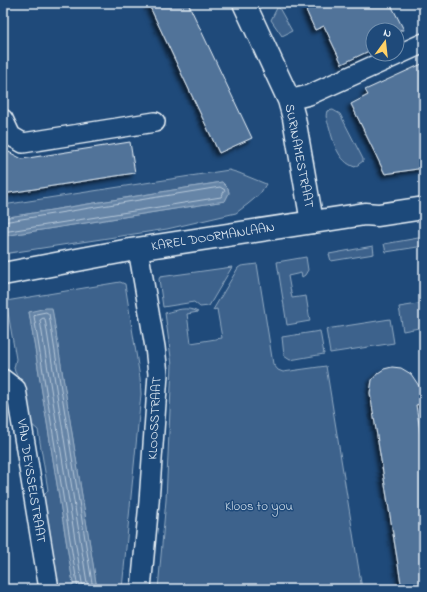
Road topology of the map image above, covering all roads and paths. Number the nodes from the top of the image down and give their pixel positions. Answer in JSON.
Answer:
{"nodes":[{"id":1,"x":247,"y":4,"type":"edge"},
{"id":2,"x":424,"y":43,"type":"edge"},
{"id":3,"x":289,"y":100,"type":"junction"},
{"id":4,"x":3,"y":119,"type":"edge"},
{"id":5,"x":154,"y":122,"type":"dead end"},
{"id":6,"x":424,"y":208,"type":"edge"},
{"id":7,"x":312,"y":222,"type":"junction"},
{"id":8,"x":138,"y":249,"type":"junction"},
{"id":9,"x":3,"y":274,"type":"edge"},
{"id":10,"x":3,"y":379,"type":"edge"},
{"id":11,"x":49,"y":589,"type":"edge"},
{"id":12,"x":141,"y":589,"type":"edge"}],
"edges":[{"from":1,"to":3,"type":"street","name":"SURINAMESTRAAT"},
{"from":2,"to":3,"type":"street"},
{"from":3,"to":7,"type":"street","name":"SURINAMESTRAAT"},
{"from":4,"to":5,"type":"street"},
{"from":6,"to":7,"type":"street","name":"KAREL DOORMANLAAN"},
{"from":7,"to":8,"type":"street","name":"KAREL DOORMANLAAN"},
{"from":8,"to":9,"type":"street","name":"KAREL DOORMANLAAN"},
{"from":8,"to":12,"type":"street","name":"KLOOSSTRAAT"},
{"from":10,"to":11,"type":"street","name":"VAN DEYSSELSTRAAT"}]}
